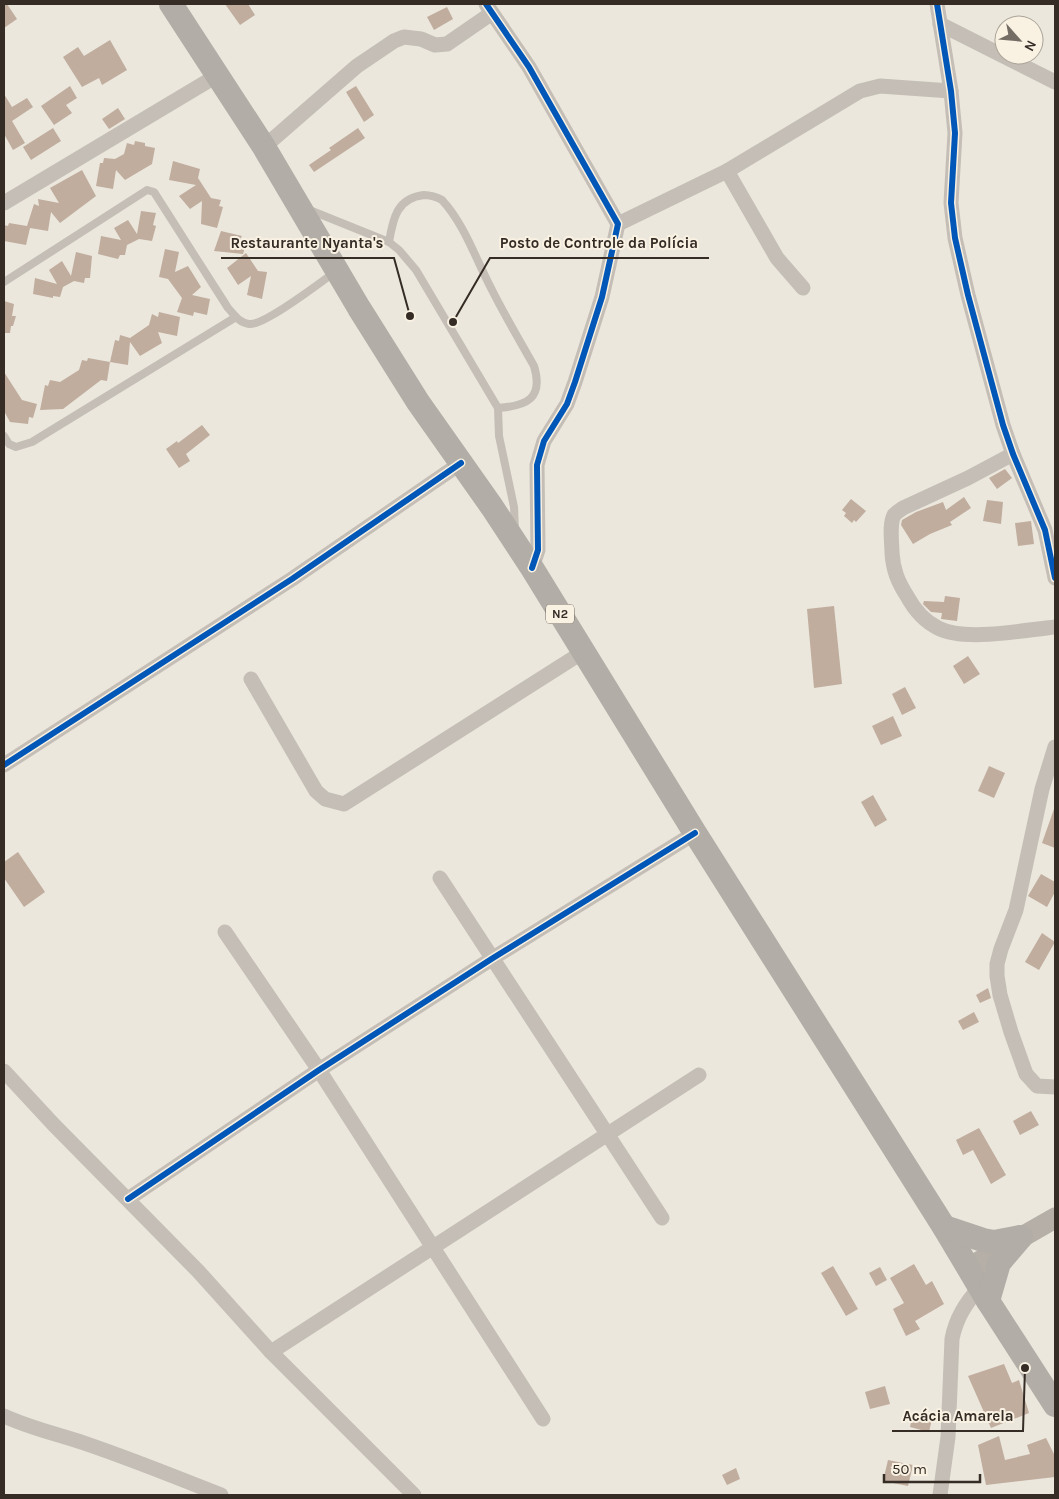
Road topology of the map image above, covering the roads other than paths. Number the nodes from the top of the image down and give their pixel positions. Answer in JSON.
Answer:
{"nodes":[{"id":1,"x":172,"y":4,"type":"edge"},
{"id":2,"x":937,"y":4,"type":"edge"},
{"id":3,"x":489,"y":8,"type":"edge"},
{"id":4,"x":940,"y":24,"type":"junction"},
{"id":5,"x":218,"y":75,"type":"junction"},
{"id":6,"x":1055,"y":82,"type":"edge"},
{"id":7,"x":951,"y":91,"type":"junction"},
{"id":8,"x":264,"y":147,"type":"junction"},
{"id":9,"x":728,"y":171,"type":"junction"},
{"id":10,"x":4,"y":203,"type":"edge"},
{"id":11,"x":299,"y":205,"type":"junction"},
{"id":12,"x":618,"y":224,"type":"junction"},
{"id":13,"x":389,"y":242,"type":"junction"},
{"id":14,"x":336,"y":270,"type":"junction"},
{"id":15,"x":4,"y":282,"type":"edge"},
{"id":16,"x":803,"y":288,"type":"dead end"},
{"id":17,"x":236,"y":317,"type":"junction"},
{"id":18,"x":498,"y":408,"type":"junction"},
{"id":19,"x":4,"y":436,"type":"edge"},
{"id":20,"x":1013,"y":454,"type":"junction"},
{"id":21,"x":461,"y":463,"type":"junction"},
{"id":22,"x":515,"y":544,"type":"junction"},
{"id":23,"x":532,"y":568,"type":"junction"},
{"id":24,"x":1055,"y":578,"type":"edge"},
{"id":25,"x":1055,"y":627,"type":"edge"},
{"id":26,"x":583,"y":652,"type":"junction"},
{"id":27,"x":251,"y":679,"type":"dead end"},
{"id":28,"x":1055,"y":747,"type":"edge"},
{"id":29,"x":4,"y":765,"type":"edge"},
{"id":30,"x":695,"y":833,"type":"junction"},
{"id":31,"x":440,"y":878,"type":"dead end"},
{"id":32,"x":225,"y":932,"type":"dead end"},
{"id":33,"x":493,"y":958,"type":"junction"},
{"id":34,"x":319,"y":1070,"type":"junction"},
{"id":35,"x":4,"y":1071,"type":"edge"},
{"id":36,"x":699,"y":1075,"type":"dead end"},
{"id":37,"x":1055,"y":1087,"type":"edge"},
{"id":38,"x":608,"y":1134,"type":"junction"},
{"id":39,"x":128,"y":1199,"type":"junction"},
{"id":40,"x":662,"y":1218,"type":"dead end"},
{"id":41,"x":1055,"y":1218,"type":"edge"},
{"id":42,"x":944,"y":1227,"type":"junction"},
{"id":43,"x":1021,"y":1237,"type":"junction"},
{"id":44,"x":433,"y":1248,"type":"junction"},
{"id":45,"x":978,"y":1286,"type":"junction"},
{"id":46,"x":271,"y":1352,"type":"junction"},
{"id":47,"x":1055,"y":1405,"type":"edge"},
{"id":48,"x":4,"y":1416,"type":"edge"},
{"id":49,"x":543,"y":1419,"type":"dead end"},
{"id":50,"x":222,"y":1495,"type":"edge"},
{"id":51,"x":414,"y":1495,"type":"edge"},
{"id":52,"x":940,"y":1495,"type":"edge"}],
"edges":[{"from":1,"to":5,"type":"main road","number":"N2"},
{"from":2,"to":4,"type":"street"},
{"from":3,"to":8,"type":"street"},
{"from":3,"to":12,"type":"street"},
{"from":4,"to":6,"type":"street"},
{"from":4,"to":7,"type":"street"},
{"from":5,"to":8,"type":"main road","number":"N2"},
{"from":5,"to":10,"type":"street"},
{"from":7,"to":9,"type":"street"},
{"from":7,"to":20,"type":"street"},
{"from":8,"to":11,"type":"main road","number":"N2"},
{"from":9,"to":12,"type":"street"},
{"from":9,"to":16,"type":"street"},
{"from":11,"to":13,"type":"lane"},
{"from":11,"to":14,"type":"main road","number":"N2"},
{"from":12,"to":23,"type":"street"},
{"from":13,"to":18,"type":"lane"},
{"from":13,"to":18,"type":"lane"},
{"from":14,"to":17,"type":"lane"},
{"from":14,"to":21,"type":"main road","number":"N2"},
{"from":15,"to":17,"type":"lane"},
{"from":17,"to":19,"type":"lane"},
{"from":18,"to":22,"type":"lane"},
{"from":20,"to":24,"type":"street"},
{"from":20,"to":25,"type":"street"},
{"from":21,"to":22,"type":"main road","number":"N2"},
{"from":21,"to":29,"type":"street"},
{"from":22,"to":23,"type":"main road","number":"N2"},
{"from":23,"to":26,"type":"main road","number":"N2"},
{"from":26,"to":27,"type":"street"},
{"from":26,"to":30,"type":"main road","number":"N2"},
{"from":28,"to":37,"type":"street"},
{"from":30,"to":33,"type":"street"},
{"from":30,"to":42,"type":"main road","number":"N2"},
{"from":31,"to":33,"type":"street"},
{"from":32,"to":34,"type":"street"},
{"from":33,"to":34,"type":"street"},
{"from":33,"to":38,"type":"street"},
{"from":34,"to":39,"type":"street"},
{"from":34,"to":44,"type":"street"},
{"from":35,"to":39,"type":"street"},
{"from":36,"to":38,"type":"street"},
{"from":38,"to":40,"type":"street"},
{"from":38,"to":44,"type":"street"},
{"from":39,"to":46,"type":"street"},
{"from":41,"to":43,"type":"main road"},
{"from":42,"to":43,"type":"main road"},
{"from":42,"to":45,"type":"main road","number":"N2"},
{"from":43,"to":45,"type":"main road"},
{"from":43,"to":45,"type":"main road"},
{"from":44,"to":46,"type":"street"},
{"from":44,"to":49,"type":"street"},
{"from":45,"to":47,"type":"main road","number":"N2"},
{"from":45,"to":52,"type":"street"},
{"from":46,"to":51,"type":"street"},
{"from":48,"to":50,"type":"street"}]}
